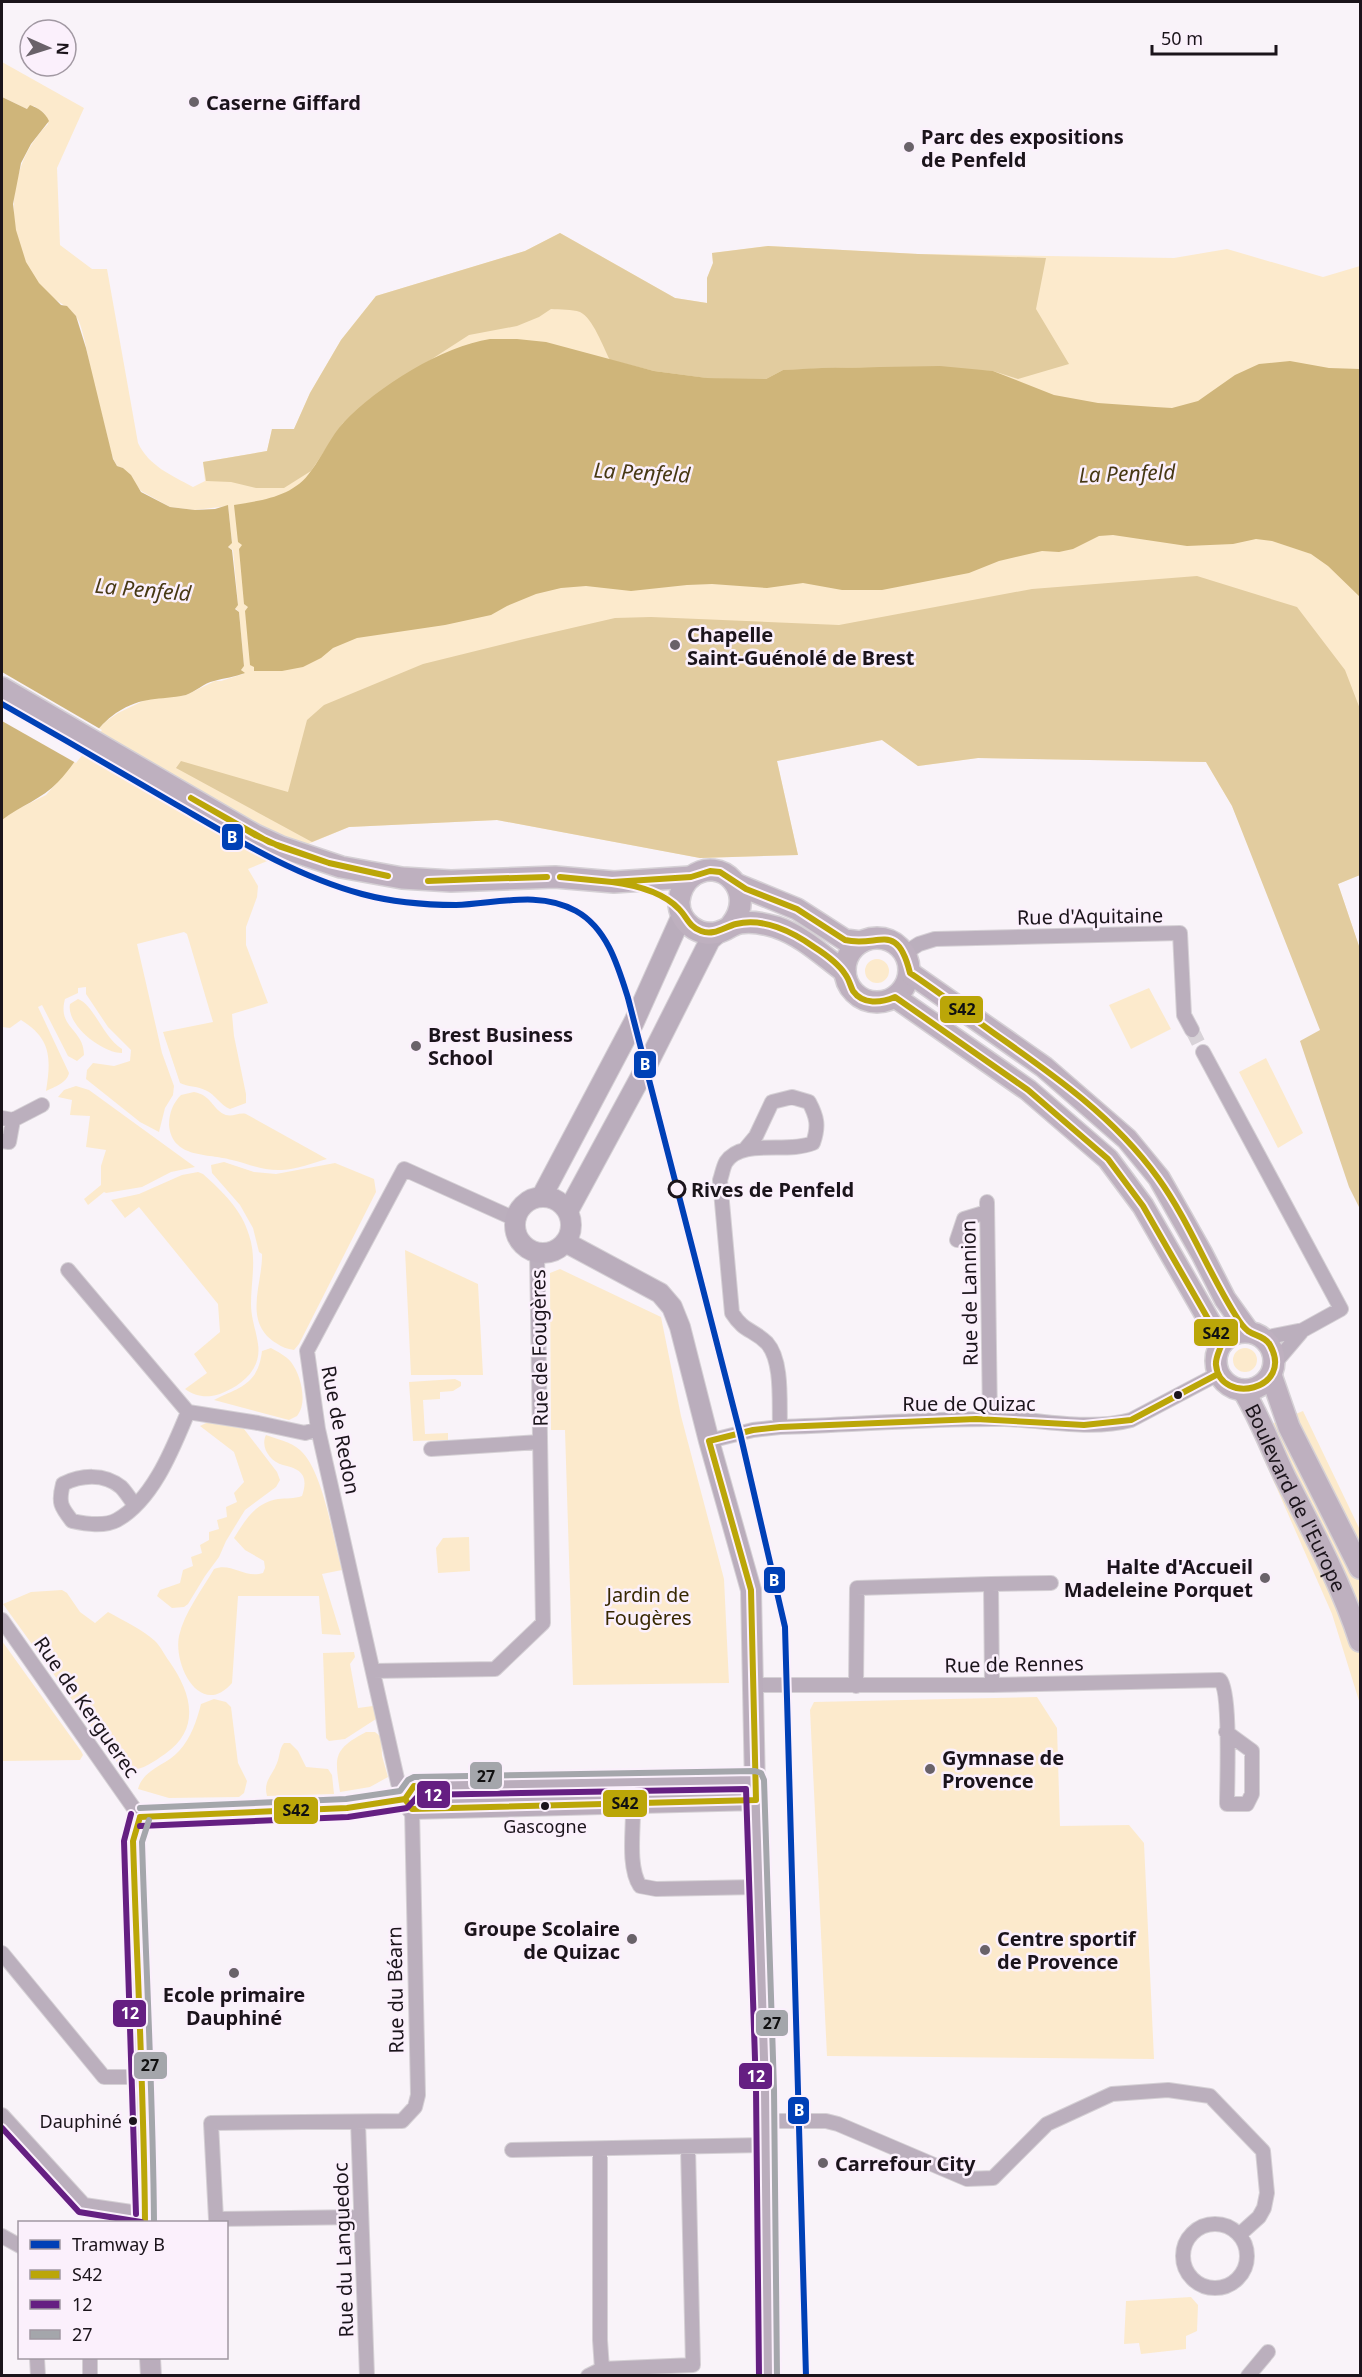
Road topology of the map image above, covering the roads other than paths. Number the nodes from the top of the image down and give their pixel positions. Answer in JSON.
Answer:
{"nodes":[{"id":1,"x":2,"y":688,"type":"edge"},
{"id":2,"x":691,"y":877,"type":"junction"},
{"id":3,"x":614,"y":882,"type":"junction"},
{"id":4,"x":736,"y":884,"type":"junction"},
{"id":5,"x":681,"y":911,"type":"junction"},
{"id":6,"x":725,"y":929,"type":"junction"},
{"id":7,"x":861,"y":942,"type":"junction"},
{"id":8,"x":907,"y":963,"type":"junction"},
{"id":9,"x":845,"y":972,"type":"junction"},
{"id":10,"x":895,"y":998,"type":"junction"},
{"id":11,"x":1192,"y":1030,"type":"tunnel mouth"},
{"id":12,"x":1203,"y":1052,"type":"tunnel mouth"},
{"id":13,"x":42,"y":1105,"type":"dead end"},
{"id":14,"x":7,"y":1119,"type":"edge"},
{"id":15,"x":2,"y":1141,"type":"edge"},
{"id":16,"x":746,"y":1148,"type":"junction"},
{"id":17,"x":543,"y":1197,"type":"junction"},
{"id":18,"x":568,"y":1211,"type":"junction"},
{"id":19,"x":515,"y":1219,"type":"junction"},
{"id":20,"x":957,"y":1240,"type":"dead end"},
{"id":21,"x":565,"y":1242,"type":"junction"},
{"id":22,"x":537,"y":1252,"type":"junction"},
{"id":23,"x":68,"y":1270,"type":"dead end"},
{"id":24,"x":1303,"y":1330,"type":"junction"},
{"id":25,"x":1256,"y":1335,"type":"junction"},
{"id":26,"x":1222,"y":1343,"type":"junction"},
{"id":27,"x":1273,"y":1369,"type":"junction"},
{"id":28,"x":1218,"y":1374,"type":"junction"},
{"id":29,"x":1243,"y":1390,"type":"junction"},
{"id":30,"x":188,"y":1412,"type":"junction"},
{"id":31,"x":990,"y":1419,"type":"junction"},
{"id":32,"x":780,"y":1427,"type":"junction"},
{"id":33,"x":318,"y":1429,"type":"junction"},
{"id":34,"x":709,"y":1441,"type":"junction"},
{"id":35,"x":540,"y":1442,"type":"junction"},
{"id":36,"x":431,"y":1449,"type":"dead end"},
{"id":37,"x":135,"y":1506,"type":"junction"},
{"id":38,"x":1360,"y":1568,"type":"edge"},
{"id":39,"x":1051,"y":1583,"type":"dead end"},
{"id":40,"x":991,"y":1584,"type":"junction"},
{"id":41,"x":2,"y":1620,"type":"edge"},
{"id":42,"x":1360,"y":1641,"type":"edge"},
{"id":43,"x":373,"y":1671,"type":"junction"},
{"id":44,"x":992,"y":1685,"type":"junction"},
{"id":45,"x":754,"y":1686,"type":"junction"},
{"id":46,"x":856,"y":1686,"type":"junction"},
{"id":47,"x":1226,"y":1732,"type":"junction"},
{"id":48,"x":755,"y":1780,"type":"junction"},
{"id":49,"x":490,"y":1784,"type":"junction"},
{"id":50,"x":756,"y":1800,"type":"junction"},
{"id":51,"x":633,"y":1803,"type":"junction"},
{"id":52,"x":408,"y":1804,"type":"junction"},
{"id":53,"x":490,"y":1807,"type":"junction"},
{"id":54,"x":140,"y":1817,"type":"junction"},
{"id":55,"x":757,"y":1887,"type":"junction"},
{"id":56,"x":2,"y":1953,"type":"edge"},
{"id":57,"x":141,"y":2077,"type":"junction"},
{"id":58,"x":2,"y":2115,"type":"edge"},
{"id":59,"x":764,"y":2121,"type":"junction"},
{"id":60,"x":358,"y":2122,"type":"junction"},
{"id":61,"x":764,"y":2145,"type":"junction"},
{"id":62,"x":688,"y":2147,"type":"junction"},
{"id":63,"x":600,"y":2149,"type":"junction"},
{"id":64,"x":512,"y":2150,"type":"dead end"},
{"id":65,"x":361,"y":2217,"type":"junction"},
{"id":66,"x":145,"y":2218,"type":"edge"},
{"id":67,"x":1239,"y":2235,"type":"junction"},
{"id":68,"x":2,"y":2236,"type":"edge"},
{"id":69,"x":18,"y":2245,"type":"edge"},
{"id":70,"x":1268,"y":2352,"type":"dead end"},
{"id":71,"x":37,"y":2359,"type":"edge"},
{"id":72,"x":90,"y":2359,"type":"edge"},
{"id":73,"x":150,"y":2359,"type":"edge"},
{"id":74,"x":602,"y":2369,"type":"junction"},
{"id":75,"x":38,"y":2376,"type":"edge"},
{"id":76,"x":90,"y":2376,"type":"edge"},
{"id":77,"x":151,"y":2376,"type":"edge"},
{"id":78,"x":368,"y":2376,"type":"edge"},
{"id":79,"x":588,"y":2376,"type":"edge"},
{"id":80,"x":768,"y":2376,"type":"edge"},
{"id":81,"x":1248,"y":2376,"type":"edge"}],
"edges":[{"from":1,"to":3,"type":"main road"},
{"from":2,"to":3,"type":"main road"},
{"from":2,"to":4,"type":"main road"},
{"from":2,"to":5,"type":"main road"},
{"from":3,"to":5,"type":"main road"},
{"from":4,"to":6,"type":"main road"},
{"from":4,"to":7,"type":"main road"},
{"from":5,"to":6,"type":"main road"},
{"from":5,"to":17,"type":"street"},
{"from":6,"to":9,"type":"main road"},
{"from":6,"to":18,"type":"street"},
{"from":7,"to":8,"type":"main road"},
{"from":7,"to":9,"type":"main road"},
{"from":8,"to":10,"type":"main road"},
{"from":8,"to":11,"type":"street","name":"Rue d'Aquitaine"},
{"from":8,"to":25,"type":"main road"},
{"from":9,"to":10,"type":"main road"},
{"from":10,"to":26,"type":"main road"},
{"from":12,"to":24,"type":"street"},
{"from":13,"to":14,"type":"street"},
{"from":14,"to":15,"type":"street"},
{"from":16,"to":16,"type":"street"},
{"from":16,"to":32,"type":"street"},
{"from":17,"to":18,"type":"street"},
{"from":17,"to":19,"type":"street"},
{"from":18,"to":21,"type":"street"},
{"from":19,"to":22,"type":"street"},
{"from":19,"to":33,"type":"street","name":"Rue de Redon"},
{"from":20,"to":31,"type":"street","name":"Rue de Lannion"},
{"from":21,"to":22,"type":"street"},
{"from":21,"to":34,"type":"street"},
{"from":22,"to":35,"type":"street","name":"Rue de Fougères"},
{"from":23,"to":30,"type":"street"},
{"from":24,"to":25,"type":"street"},
{"from":24,"to":27,"type":"street"},
{"from":25,"to":26,"type":"main road"},
{"from":25,"to":27,"type":"main road"},
{"from":26,"to":28,"type":"main road"},
{"from":27,"to":29,"type":"main road"},
{"from":27,"to":38,"type":"main road","name":"Boulevard de l'Europe"},
{"from":28,"to":29,"type":"main road"},
{"from":28,"to":31,"type":"street","name":"Rue de Quizac"},
{"from":29,"to":42,"type":"main road","name":"Boulevard de l'Europe"},
{"from":30,"to":33,"type":"street"},
{"from":30,"to":37,"type":"street"},
{"from":31,"to":32,"type":"street","name":"Rue de Quizac"},
{"from":32,"to":34,"type":"street","name":"Rue de Quizac"},
{"from":33,"to":43,"type":"street","name":"Rue de Redon"},
{"from":34,"to":45,"type":"street"},
{"from":35,"to":36,"type":"street","name":"Rue de Fougères"},
{"from":35,"to":43,"type":"street"},
{"from":37,"to":37,"type":"street"},
{"from":39,"to":40,"type":"street"},
{"from":40,"to":44,"type":"street"},
{"from":40,"to":46,"type":"street"},
{"from":41,"to":54,"type":"street","name":"Rue de Kerguerec"},
{"from":43,"to":52,"type":"street","name":"Rue de Redon"},
{"from":44,"to":46,"type":"street","name":"Rue de Rennes"},
{"from":44,"to":47,"type":"street","name":"Rue de Rennes"},
{"from":45,"to":46,"type":"street","name":"Rue de Rennes"},
{"from":45,"to":48,"type":"street"},
{"from":47,"to":47,"type":"street","name":"Rue de Rennes"},
{"from":48,"to":49,"type":"street"},
{"from":48,"to":50,"type":"street"},
{"from":49,"to":52,"type":"street"},
{"from":49,"to":53,"type":"street"},
{"from":50,"to":51,"type":"street"},
{"from":50,"to":55,"type":"street"},
{"from":51,"to":53,"type":"street"},
{"from":51,"to":55,"type":"street"},
{"from":52,"to":53,"type":"street"},
{"from":52,"to":54,"type":"street"},
{"from":52,"to":60,"type":"street","name":"Rue du Béarn"},
{"from":54,"to":57,"type":"street"},
{"from":55,"to":59,"type":"street"},
{"from":56,"to":57,"type":"street"},
{"from":57,"to":66,"type":"street"},
{"from":58,"to":66,"type":"street"},
{"from":59,"to":61,"type":"street"},
{"from":59,"to":67,"type":"street"},
{"from":60,"to":65,"type":"street","name":"Rue du Languedoc"},
{"from":60,"to":65,"type":"street"},
{"from":61,"to":62,"type":"street"},
{"from":61,"to":80,"type":"street"},
{"from":62,"to":63,"type":"street"},
{"from":62,"to":74,"type":"street"},
{"from":63,"to":64,"type":"street"},
{"from":63,"to":74,"type":"street"},
{"from":65,"to":78,"type":"street","name":"Rue du Languedoc"},
{"from":67,"to":67,"type":"street"},
{"from":68,"to":69,"type":"street"},
{"from":70,"to":81,"type":"street"},
{"from":71,"to":75,"type":"street"},
{"from":72,"to":76,"type":"street"},
{"from":73,"to":77,"type":"street"},
{"from":74,"to":79,"type":"street"}]}
